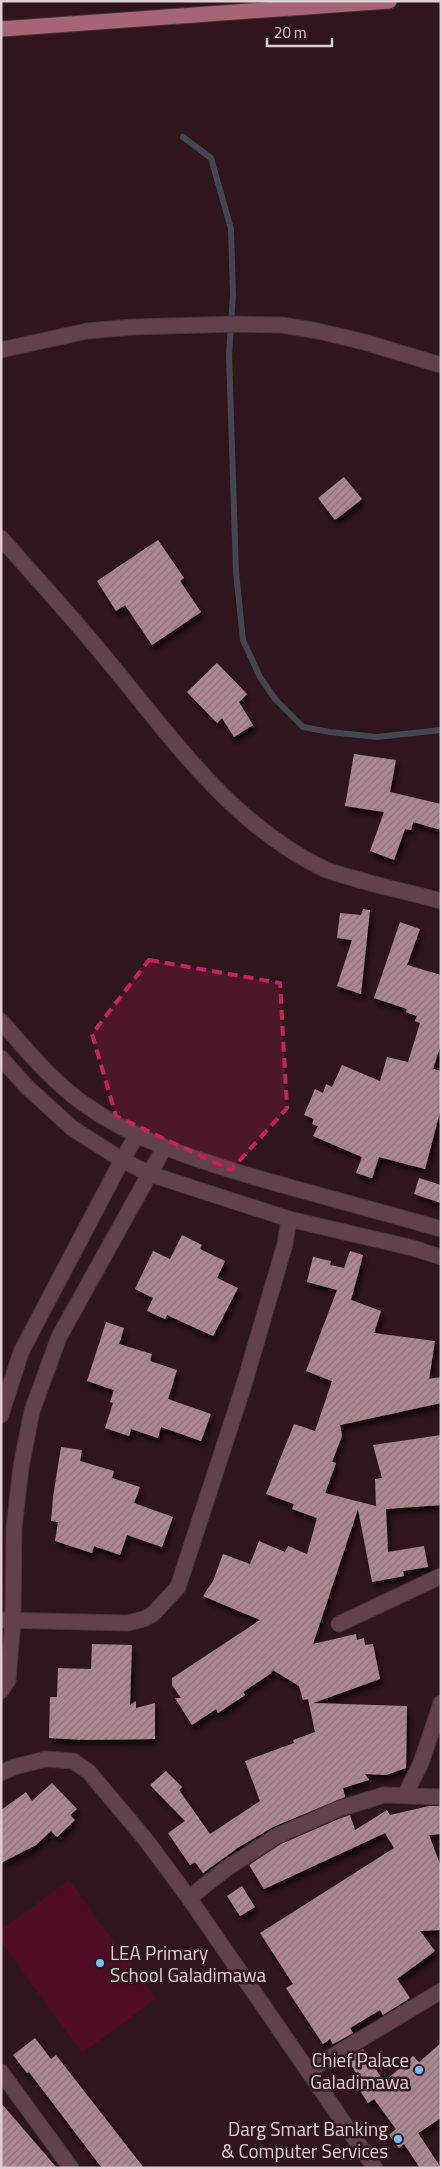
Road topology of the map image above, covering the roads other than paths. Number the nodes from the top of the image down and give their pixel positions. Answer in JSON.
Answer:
{"nodes":[{"id":1,"x":389,"y":1,"type":"edge"},
{"id":2,"x":1,"y":29,"type":"edge"},
{"id":3,"x":5,"y":348,"type":"edge"},
{"id":4,"x":441,"y":365,"type":"edge"},
{"id":5,"x":1,"y":538,"type":"edge"},
{"id":6,"x":441,"y":901,"type":"edge"},
{"id":7,"x":1,"y":1021,"type":"edge"},
{"id":8,"x":1,"y":1058,"type":"edge"},
{"id":9,"x":137,"y":1135,"type":"junction"},
{"id":10,"x":164,"y":1148,"type":"junction"},
{"id":11,"x":122,"y":1160,"type":"junction"},
{"id":12,"x":150,"y":1174,"type":"junction"},
{"id":13,"x":289,"y":1219,"type":"junction"},
{"id":14,"x":441,"y":1228,"type":"edge"},
{"id":15,"x":441,"y":1257,"type":"edge"},
{"id":16,"x":2,"y":1412,"type":"edge"},
{"id":17,"x":441,"y":1576,"type":"edge"},
{"id":18,"x":7,"y":1620,"type":"edge"},
{"id":19,"x":339,"y":1624,"type":"dead end"},
{"id":20,"x":1,"y":1691,"type":"edge"},
{"id":21,"x":441,"y":1703,"type":"edge"},
{"id":22,"x":1,"y":1773,"type":"edge"},
{"id":23,"x":405,"y":1795,"type":"junction"},
{"id":24,"x":441,"y":1797,"type":"edge"},
{"id":25,"x":189,"y":1898,"type":"junction"},
{"id":26,"x":441,"y":1991,"type":"edge"},
{"id":27,"x":308,"y":2071,"type":"junction"},
{"id":28,"x":1,"y":2072,"type":"edge"},
{"id":29,"x":71,"y":2168,"type":"edge"},
{"id":30,"x":375,"y":2168,"type":"edge"}],
"edges":[{"from":1,"to":2,"type":"main road"},
{"from":3,"to":4,"type":"street"},
{"from":5,"to":6,"type":"street"},
{"from":7,"to":9,"type":"street"},
{"from":8,"to":11,"type":"street"},
{"from":9,"to":10,"type":"street"},
{"from":9,"to":11,"type":"street"},
{"from":10,"to":12,"type":"street"},
{"from":10,"to":14,"type":"street"},
{"from":11,"to":12,"type":"street"},
{"from":11,"to":16,"type":"street"},
{"from":12,"to":13,"type":"street"},
{"from":12,"to":18,"type":"street"},
{"from":13,"to":15,"type":"street"},
{"from":13,"to":18,"type":"street"},
{"from":17,"to":19,"type":"street"},
{"from":18,"to":20,"type":"street"},
{"from":21,"to":23,"type":"street"},
{"from":22,"to":25,"type":"street"},
{"from":23,"to":24,"type":"street"},
{"from":23,"to":25,"type":"street"},
{"from":25,"to":27,"type":"street"},
{"from":26,"to":27,"type":"street"},
{"from":27,"to":30,"type":"street"},
{"from":28,"to":29,"type":"street"}]}
